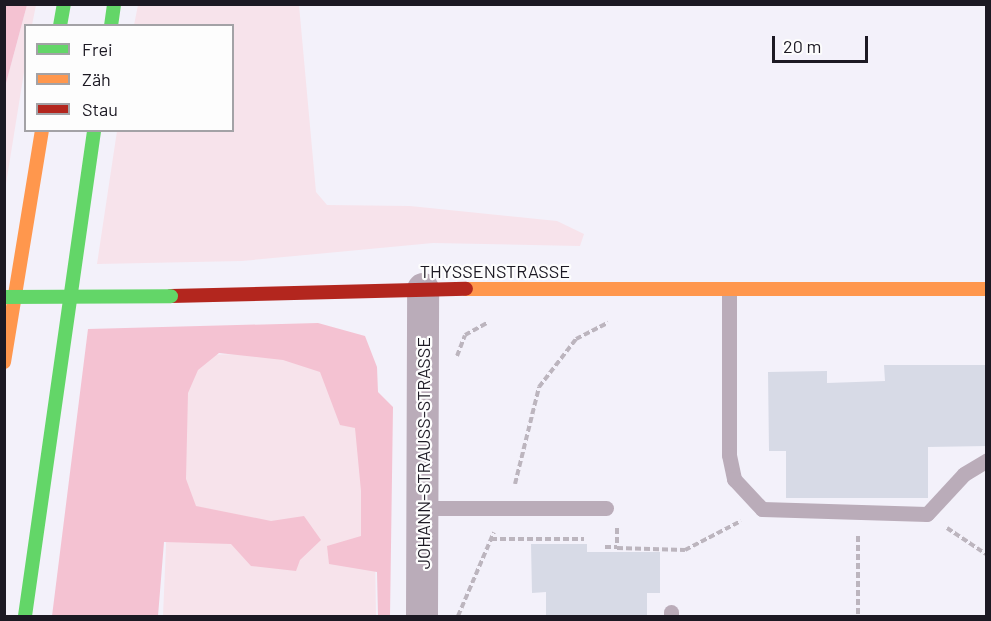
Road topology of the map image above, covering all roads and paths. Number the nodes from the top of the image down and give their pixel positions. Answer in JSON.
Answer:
{"nodes":[{"id":1,"x":64,"y":4,"type":"edge"},
{"id":2,"x":114,"y":4,"type":"edge"},
{"id":3,"x":60,"y":24,"type":"edge"},
{"id":4,"x":111,"y":24,"type":"edge"},
{"id":5,"x":42,"y":132,"type":"edge"},
{"id":6,"x":94,"y":132,"type":"edge"},
{"id":7,"x":423,"y":289,"type":"junction"},
{"id":8,"x":729,"y":289,"type":"junction"},
{"id":9,"x":987,"y":289,"type":"edge"},
{"id":10,"x":4,"y":297,"type":"edge"},
{"id":11,"x":617,"y":318,"type":"dead end"},
{"id":12,"x":493,"y":319,"type":"dead end"},
{"id":13,"x":455,"y":359,"type":"dead end"},
{"id":14,"x":4,"y":362,"type":"edge"},
{"id":15,"x":987,"y":461,"type":"edge"},
{"id":16,"x":505,"y":507,"type":"junction"},
{"id":17,"x":423,"y":508,"type":"junction"},
{"id":18,"x":606,"y":508,"type":"dead end"},
{"id":19,"x":762,"y":509,"type":"junction"},
{"id":20,"x":858,"y":514,"type":"junction"},
{"id":21,"x":927,"y":514,"type":"junction"},
{"id":22,"x":617,"y":527,"type":"dead end"},
{"id":23,"x":491,"y":539,"type":"junction"},
{"id":24,"x":584,"y":539,"type":"dead end"},
{"id":25,"x":605,"y":547,"type":"dead end"},
{"id":26,"x":617,"y":547,"type":"junction"},
{"id":27,"x":987,"y":554,"type":"edge"},
{"id":28,"x":25,"y":616,"type":"edge"},
{"id":29,"x":422,"y":616,"type":"edge"},
{"id":30,"x":459,"y":616,"type":"edge"},
{"id":31,"x":858,"y":616,"type":"edge"}],
"edges":[{"from":1,"to":3,"type":"main road"},
{"from":2,"to":4,"type":"main road"},
{"from":5,"to":14,"type":"main road"},
{"from":6,"to":28,"type":"main road"},
{"from":7,"to":8,"type":"main road","name":"THYSSENSTRASSE"},
{"from":7,"to":10,"type":"main road","name":"THYSSENSTRASSE","bridge":true},
{"from":7,"to":17,"type":"street","name":"JOHANN-STRAUSS-STRASSE"},
{"from":8,"to":9,"type":"main road","name":"THYSSENSTRASSE"},
{"from":8,"to":19,"type":"lane"},
{"from":11,"to":16,"type":"path"},
{"from":12,"to":13,"type":"path"},
{"from":15,"to":21,"type":"lane"},
{"from":16,"to":17,"type":"lane"},
{"from":16,"to":18,"type":"lane"},
{"from":16,"to":23,"type":"path"},
{"from":17,"to":29,"type":"street","name":"JOHANN-STRAUSS-STRASSE"},
{"from":19,"to":20,"type":"lane"},
{"from":19,"to":26,"type":"path"},
{"from":20,"to":21,"type":"lane"},
{"from":20,"to":31,"type":"path"},
{"from":21,"to":27,"type":"path"},
{"from":22,"to":26,"type":"path"},
{"from":23,"to":24,"type":"path"},
{"from":23,"to":30,"type":"path"},
{"from":25,"to":26,"type":"path"}]}
